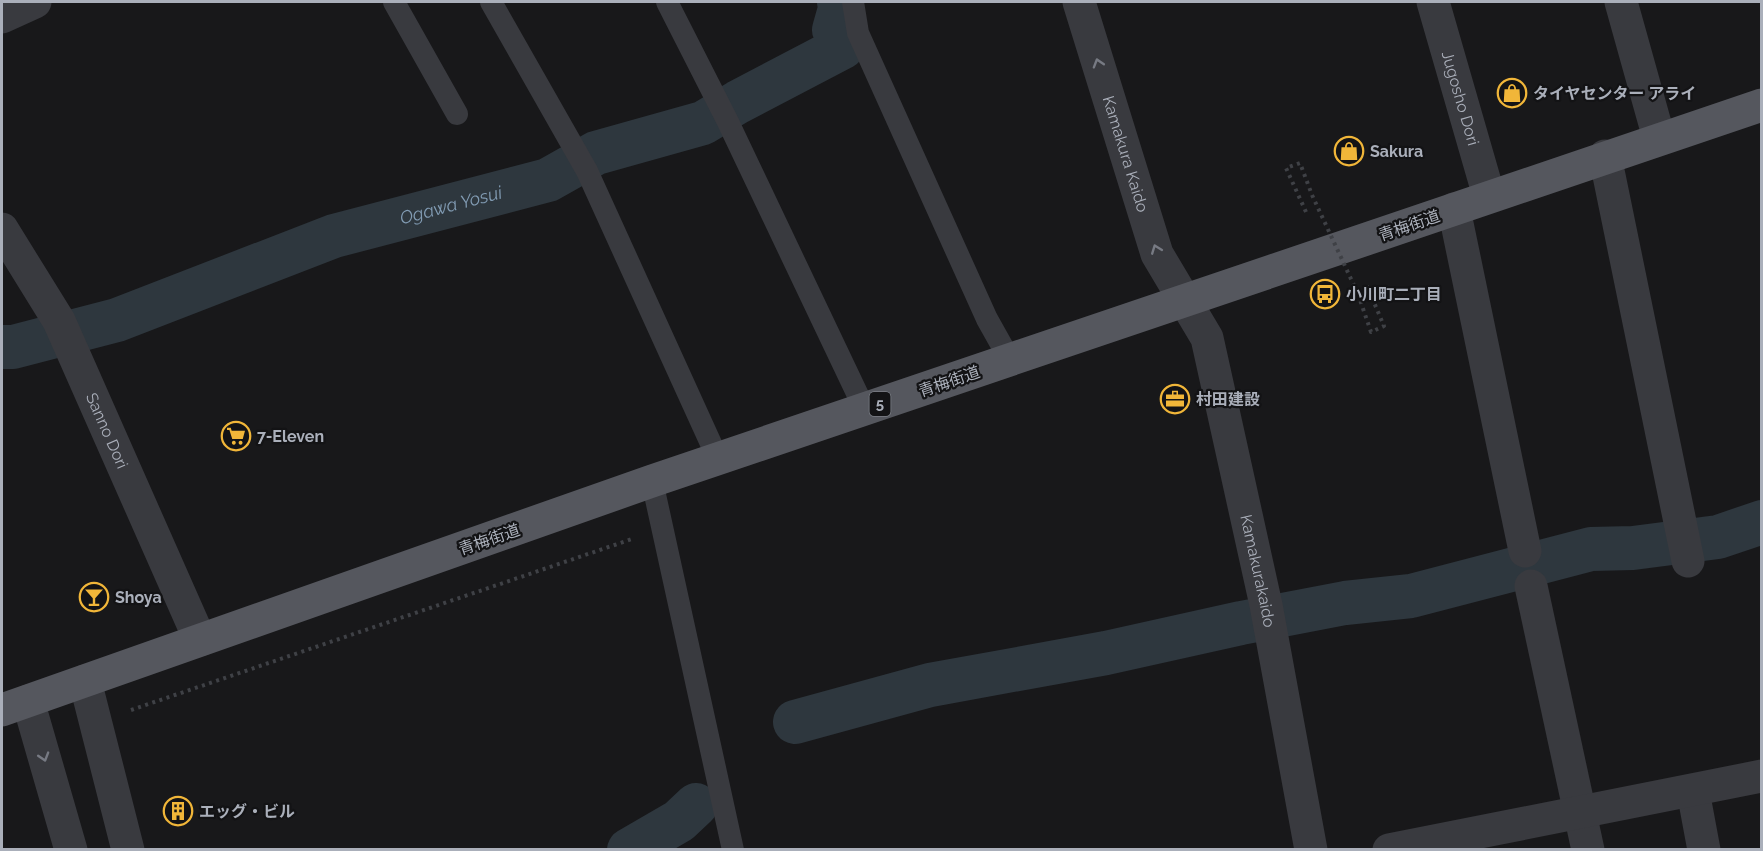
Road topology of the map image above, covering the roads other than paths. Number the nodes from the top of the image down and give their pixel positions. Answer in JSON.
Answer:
{"nodes":[{"id":1,"x":394,"y":2,"type":"edge"},
{"id":2,"x":491,"y":2,"type":"edge"},
{"id":3,"x":667,"y":2,"type":"edge"},
{"id":4,"x":853,"y":2,"type":"edge"},
{"id":5,"x":1079,"y":2,"type":"edge"},
{"id":6,"x":1433,"y":2,"type":"edge"},
{"id":7,"x":1622,"y":2,"type":"edge"},
{"id":8,"x":1761,"y":105,"type":"edge"},
{"id":9,"x":457,"y":114,"type":"dead end"},
{"id":10,"x":1659,"y":138,"type":"junction"},
{"id":11,"x":1605,"y":156,"type":"junction"},
{"id":12,"x":1490,"y":196,"type":"junction"},
{"id":13,"x":1454,"y":209,"type":"junction"},
{"id":14,"x":2,"y":229,"type":"edge"},
{"id":15,"x":1184,"y":300,"type":"junction"},
{"id":16,"x":1010,"y":360,"type":"junction"},
{"id":17,"x":865,"y":410,"type":"junction"},
{"id":18,"x":718,"y":459,"type":"junction"},
{"id":19,"x":652,"y":481,"type":"junction"},
{"id":20,"x":1525,"y":550,"type":"dead end"},
{"id":21,"x":1688,"y":561,"type":"dead end"},
{"id":22,"x":1531,"y":586,"type":"dead end"},
{"id":23,"x":200,"y":640,"type":"junction"},
{"id":24,"x":85,"y":681,"type":"junction"},
{"id":25,"x":15,"y":705,"type":"edge"},
{"id":26,"x":1761,"y":776,"type":"edge"},
{"id":27,"x":1693,"y":790,"type":"junction"},
{"id":28,"x":1581,"y":813,"type":"junction"},
{"id":29,"x":72,"y":849,"type":"edge"},
{"id":30,"x":128,"y":849,"type":"edge"},
{"id":31,"x":733,"y":849,"type":"edge"},
{"id":32,"x":1311,"y":849,"type":"edge"},
{"id":33,"x":1389,"y":849,"type":"edge"},
{"id":34,"x":1588,"y":849,"type":"edge"},
{"id":35,"x":1704,"y":849,"type":"edge"}],
"edges":[{"from":1,"to":9,"type":"lane"},
{"from":2,"to":18,"type":"lane"},
{"from":3,"to":17,"type":"lane"},
{"from":4,"to":16,"type":"lane"},
{"from":15,"to":5,"type":"street","name":"Kamakura Kaido","one_way":true},
{"from":6,"to":12,"type":"street","name":"Jugosho Dori"},
{"from":7,"to":10,"type":"street"},
{"from":8,"to":10,"type":"main road","name":"青梅街道","number":"5"},
{"from":10,"to":11,"type":"main road","name":"青梅街道","number":"5"},
{"from":11,"to":12,"type":"main road","name":"青梅街道","number":"5"},
{"from":11,"to":21,"type":"street"},
{"from":12,"to":13,"type":"main road","name":"青梅街道","number":"5"},
{"from":13,"to":15,"type":"main road","name":"青梅街道","number":"5"},
{"from":13,"to":20,"type":"street"},
{"from":14,"to":23,"type":"street","name":"Sanno Dori"},
{"from":15,"to":16,"type":"main road","name":"青梅街道","number":"5"},
{"from":15,"to":32,"type":"street","name":"Kamakurakaido"},
{"from":16,"to":17,"type":"main road","name":"青梅街道","number":"5"},
{"from":17,"to":18,"type":"main road","name":"青梅街道","number":"5"},
{"from":18,"to":19,"type":"main road","name":"青梅街道","number":"5"},
{"from":19,"to":23,"type":"main road","name":"青梅街道","number":"5"},
{"from":19,"to":31,"type":"lane"},
{"from":22,"to":28,"type":"street"},
{"from":23,"to":24,"type":"main road","name":"青梅街道","number":"5"},
{"from":24,"to":25,"type":"main road","name":"青梅街道","number":"5"},
{"from":24,"to":30,"type":"street"},
{"from":25,"to":29,"type":"street","one_way":true},
{"from":26,"to":27,"type":"street"},
{"from":27,"to":28,"type":"street"},
{"from":27,"to":35,"type":"street"},
{"from":28,"to":33,"type":"street"},
{"from":28,"to":34,"type":"street"}]}
